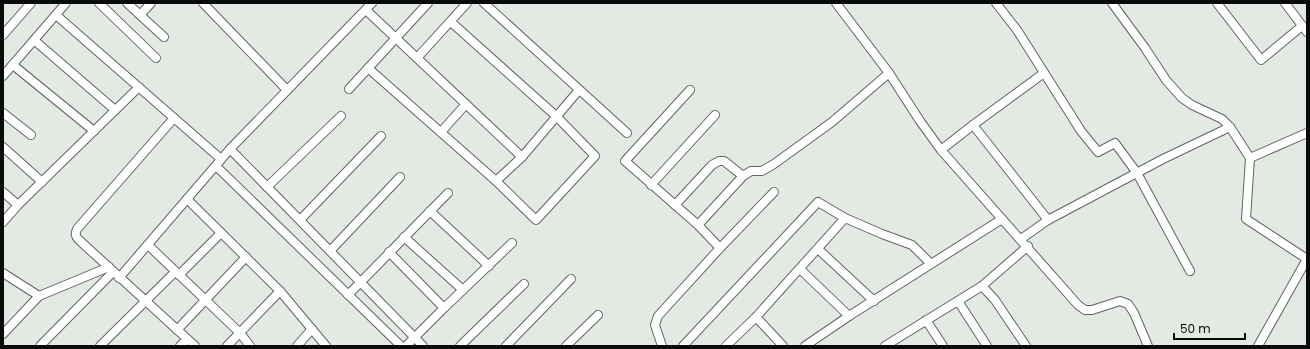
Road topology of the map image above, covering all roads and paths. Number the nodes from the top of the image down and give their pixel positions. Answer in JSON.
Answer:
{"nodes":[{"id":1,"x":31,"y":3,"type":"edge"},
{"id":2,"x":66,"y":3,"type":"edge"},
{"id":3,"x":99,"y":3,"type":"edge"},
{"id":4,"x":127,"y":3,"type":"edge"},
{"id":5,"x":151,"y":3,"type":"edge"},
{"id":6,"x":203,"y":3,"type":"edge"},
{"id":7,"x":372,"y":3,"type":"edge"},
{"id":8,"x":428,"y":3,"type":"edge"},
{"id":9,"x":467,"y":3,"type":"edge"},
{"id":10,"x":484,"y":3,"type":"edge"},
{"id":11,"x":836,"y":3,"type":"edge"},
{"id":12,"x":996,"y":3,"type":"edge"},
{"id":13,"x":1112,"y":3,"type":"edge"},
{"id":14,"x":1217,"y":3,"type":"edge"},
{"id":15,"x":1285,"y":3,"type":"edge"},
{"id":16,"x":366,"y":10,"type":"junction"},
{"id":17,"x":56,"y":15,"type":"junction"},
{"id":18,"x":140,"y":15,"type":"junction"},
{"id":19,"x":451,"y":22,"type":"junction"},
{"id":20,"x":1305,"y":29,"type":"edge"},
{"id":21,"x":3,"y":35,"type":"edge"},
{"id":22,"x":164,"y":37,"type":"dead end"},
{"id":23,"x":396,"y":38,"type":"junction"},
{"id":24,"x":34,"y":40,"type":"junction"},
{"id":25,"x":156,"y":58,"type":"dead end"},
{"id":26,"x":417,"y":58,"type":"junction"},
{"id":27,"x":13,"y":64,"type":"junction"},
{"id":28,"x":368,"y":68,"type":"junction"},
{"id":29,"x":890,"y":73,"type":"junction"},
{"id":30,"x":1044,"y":73,"type":"junction"},
{"id":31,"x":3,"y":76,"type":"edge"},
{"id":32,"x":139,"y":87,"type":"junction"},
{"id":33,"x":350,"y":89,"type":"dead end"},
{"id":34,"x":287,"y":90,"type":"junction"},
{"id":35,"x":579,"y":90,"type":"junction"},
{"id":36,"x":690,"y":90,"type":"dead end"},
{"id":37,"x":466,"y":104,"type":"junction"},
{"id":38,"x":115,"y":110,"type":"junction"},
{"id":39,"x":3,"y":113,"type":"edge"},
{"id":40,"x":715,"y":115,"type":"dead end"},
{"id":41,"x":341,"y":116,"type":"dead end"},
{"id":42,"x":556,"y":116,"type":"junction"},
{"id":43,"x":174,"y":118,"type":"junction"},
{"id":44,"x":973,"y":125,"type":"junction"},
{"id":45,"x":1230,"y":127,"type":"junction"},
{"id":46,"x":94,"y":131,"type":"junction"},
{"id":47,"x":441,"y":132,"type":"junction"},
{"id":48,"x":627,"y":133,"type":"dead end"},
{"id":49,"x":1307,"y":134,"type":"edge"},
{"id":50,"x":31,"y":135,"type":"dead end"},
{"id":51,"x":381,"y":136,"type":"dead end"},
{"id":52,"x":3,"y":147,"type":"edge"},
{"id":53,"x":230,"y":149,"type":"junction"},
{"id":54,"x":941,"y":150,"type":"junction"},
{"id":55,"x":522,"y":157,"type":"junction"},
{"id":56,"x":1250,"y":158,"type":"junction"},
{"id":57,"x":218,"y":162,"type":"junction"},
{"id":58,"x":1137,"y":173,"type":"junction"},
{"id":59,"x":743,"y":176,"type":"junction"},
{"id":60,"x":400,"y":177,"type":"dead end"},
{"id":61,"x":496,"y":181,"type":"junction"},
{"id":62,"x":42,"y":182,"type":"junction"},
{"id":63,"x":651,"y":185,"type":"junction"},
{"id":64,"x":267,"y":187,"type":"junction"},
{"id":65,"x":3,"y":192,"type":"edge"},
{"id":66,"x":774,"y":192,"type":"dead end"},
{"id":67,"x":448,"y":193,"type":"dead end"},
{"id":68,"x":187,"y":199,"type":"junction"},
{"id":69,"x":18,"y":205,"type":"junction"},
{"id":70,"x":675,"y":205,"type":"junction"},
{"id":71,"x":430,"y":211,"type":"junction"},
{"id":72,"x":845,"y":218,"type":"junction"},
{"id":73,"x":1002,"y":219,"type":"junction"},
{"id":74,"x":300,"y":220,"type":"junction"},
{"id":75,"x":1048,"y":220,"type":"junction"},
{"id":76,"x":3,"y":222,"type":"edge"},
{"id":77,"x":698,"y":225,"type":"junction"},
{"id":78,"x":221,"y":233,"type":"junction"},
{"id":79,"x":404,"y":237,"type":"junction"},
{"id":80,"x":1021,"y":239,"type":"junction"},
{"id":81,"x":512,"y":243,"type":"dead end"},
{"id":82,"x":148,"y":245,"type":"junction"},
{"id":83,"x":1028,"y":246,"type":"junction"},
{"id":84,"x":720,"y":248,"type":"junction"},
{"id":85,"x":818,"y":249,"type":"junction"},
{"id":86,"x":330,"y":251,"type":"junction"},
{"id":87,"x":389,"y":252,"type":"junction"},
{"id":88,"x":246,"y":257,"type":"junction"},
{"id":89,"x":1307,"y":259,"type":"edge"},
{"id":90,"x":931,"y":264,"type":"junction"},
{"id":91,"x":489,"y":266,"type":"junction"},
{"id":92,"x":800,"y":269,"type":"junction"},
{"id":93,"x":111,"y":270,"type":"junction"},
{"id":94,"x":1190,"y":271,"type":"dead end"},
{"id":95,"x":3,"y":273,"type":"edge"},
{"id":96,"x":177,"y":273,"type":"junction"},
{"id":97,"x":119,"y":278,"type":"junction"},
{"id":98,"x":571,"y":279,"type":"dead end"},
{"id":99,"x":360,"y":282,"type":"junction"},
{"id":100,"x":524,"y":284,"type":"dead end"},
{"id":101,"x":982,"y":286,"type":"junction"},
{"id":102,"x":463,"y":290,"type":"junction"},
{"id":103,"x":280,"y":291,"type":"junction"},
{"id":104,"x":348,"y":295,"type":"junction"},
{"id":105,"x":39,"y":296,"type":"junction"},
{"id":106,"x":205,"y":300,"type":"junction"},
{"id":107,"x":145,"y":301,"type":"junction"},
{"id":108,"x":874,"y":301,"type":"junction"},
{"id":109,"x":958,"y":301,"type":"junction"},
{"id":110,"x":444,"y":308,"type":"junction"},
{"id":111,"x":598,"y":315,"type":"dead end"},
{"id":112,"x":849,"y":316,"type":"junction"},
{"id":113,"x":756,"y":317,"type":"junction"},
{"id":114,"x":926,"y":320,"type":"junction"},
{"id":115,"x":312,"y":329,"type":"junction"},
{"id":116,"x":177,"y":330,"type":"junction"},
{"id":117,"x":240,"y":333,"type":"junction"},
{"id":118,"x":3,"y":334,"type":"edge"},
{"id":119,"x":414,"y":337,"type":"junction"},
{"id":120,"x":187,"y":339,"type":"junction"},
{"id":121,"x":895,"y":344,"type":"edge"},
{"id":122,"x":40,"y":346,"type":"edge"},
{"id":123,"x":100,"y":346,"type":"edge"},
{"id":124,"x":180,"y":346,"type":"edge"},
{"id":125,"x":195,"y":346,"type":"edge"},
{"id":126,"x":227,"y":346,"type":"edge"},
{"id":127,"x":250,"y":346,"type":"edge"},
{"id":128,"x":297,"y":346,"type":"edge"},
{"id":129,"x":326,"y":346,"type":"edge"},
{"id":130,"x":401,"y":346,"type":"edge"},
{"id":131,"x":406,"y":346,"type":"edge"},
{"id":132,"x":424,"y":346,"type":"edge"},
{"id":133,"x":460,"y":346,"type":"edge"},
{"id":134,"x":506,"y":346,"type":"edge"},
{"id":135,"x":566,"y":346,"type":"edge"},
{"id":136,"x":662,"y":346,"type":"edge"},
{"id":137,"x":683,"y":346,"type":"edge"},
{"id":138,"x":726,"y":346,"type":"edge"},
{"id":139,"x":783,"y":346,"type":"edge"},
{"id":140,"x":805,"y":346,"type":"edge"},
{"id":141,"x":886,"y":346,"type":"edge"},
{"id":142,"x":943,"y":346,"type":"edge"},
{"id":143,"x":987,"y":346,"type":"edge"},
{"id":144,"x":1026,"y":346,"type":"edge"},
{"id":145,"x":1148,"y":346,"type":"edge"},
{"id":146,"x":1258,"y":346,"type":"edge"}],
"edges":[{"from":1,"to":21,"type":"street"},
{"from":2,"to":17,"type":"street"},
{"from":3,"to":25,"type":"street"},
{"from":4,"to":18,"type":"street"},
{"from":5,"to":18,"type":"street"},
{"from":6,"to":34,"type":"street"},
{"from":7,"to":16,"type":"street"},
{"from":8,"to":23,"type":"street"},
{"from":9,"to":19,"type":"street"},
{"from":10,"to":35,"type":"street"},
{"from":11,"to":29,"type":"street"},
{"from":12,"to":30,"type":"street"},
{"from":13,"to":45,"type":"street"},
{"from":14,"to":20,"type":"street"},
{"from":15,"to":20,"type":"street"},
{"from":16,"to":23,"type":"street"},
{"from":16,"to":34,"type":"street"},
{"from":17,"to":24,"type":"street"},
{"from":17,"to":32,"type":"street"},
{"from":18,"to":22,"type":"street"},
{"from":19,"to":26,"type":"street"},
{"from":19,"to":42,"type":"street"},
{"from":23,"to":26,"type":"street"},
{"from":23,"to":28,"type":"street"},
{"from":24,"to":27,"type":"street"},
{"from":24,"to":38,"type":"street"},
{"from":26,"to":37,"type":"street"},
{"from":27,"to":31,"type":"street"},
{"from":27,"to":46,"type":"street"},
{"from":28,"to":33,"type":"street"},
{"from":28,"to":47,"type":"street"},
{"from":29,"to":54,"type":"street"},
{"from":29,"to":59,"type":"street"},
{"from":30,"to":44,"type":"street"},
{"from":30,"to":58,"type":"street"},
{"from":32,"to":38,"type":"street"},
{"from":32,"to":43,"type":"street"},
{"from":34,"to":53,"type":"street"},
{"from":35,"to":42,"type":"street"},
{"from":35,"to":48,"type":"street"},
{"from":36,"to":63,"type":"street"},
{"from":37,"to":47,"type":"street"},
{"from":37,"to":55,"type":"street"},
{"from":38,"to":46,"type":"street"},
{"from":39,"to":50,"type":"street"},
{"from":40,"to":63,"type":"street"},
{"from":41,"to":64,"type":"street"},
{"from":42,"to":55,"type":"street"},
{"from":42,"to":61,"type":"street"},
{"from":43,"to":57,"type":"street"},
{"from":43,"to":93,"type":"street"},
{"from":44,"to":54,"type":"street"},
{"from":44,"to":75,"type":"street"},
{"from":45,"to":56,"type":"street"},
{"from":45,"to":58,"type":"street"},
{"from":46,"to":62,"type":"street"},
{"from":47,"to":61,"type":"street"},
{"from":49,"to":56,"type":"street"},
{"from":51,"to":74,"type":"street"},
{"from":52,"to":62,"type":"street"},
{"from":53,"to":57,"type":"street"},
{"from":53,"to":64,"type":"street"},
{"from":54,"to":73,"type":"street"},
{"from":55,"to":61,"type":"street"},
{"from":56,"to":89,"type":"street"},
{"from":57,"to":68,"type":"street"},
{"from":57,"to":104,"type":"street"},
{"from":58,"to":75,"type":"street"},
{"from":58,"to":94,"type":"street"},
{"from":59,"to":70,"type":"street"},
{"from":59,"to":77,"type":"street"},
{"from":60,"to":86,"type":"street"},
{"from":62,"to":69,"type":"street"},
{"from":63,"to":70,"type":"street"},
{"from":64,"to":74,"type":"street"},
{"from":65,"to":69,"type":"street"},
{"from":66,"to":84,"type":"street"},
{"from":67,"to":71,"type":"street"},
{"from":68,"to":78,"type":"street"},
{"from":68,"to":82,"type":"street"},
{"from":69,"to":76,"type":"street"},
{"from":70,"to":77,"type":"street"},
{"from":71,"to":79,"type":"street"},
{"from":71,"to":91,"type":"street"},
{"from":72,"to":85,"type":"street"},
{"from":72,"to":90,"type":"street"},
{"from":72,"to":137,"type":"street"},
{"from":73,"to":80,"type":"street"},
{"from":73,"to":90,"type":"street"},
{"from":74,"to":86,"type":"street"},
{"from":75,"to":80,"type":"street"},
{"from":77,"to":84,"type":"street"},
{"from":78,"to":88,"type":"street"},
{"from":78,"to":96,"type":"street"},
{"from":79,"to":87,"type":"street"},
{"from":79,"to":102,"type":"street"},
{"from":80,"to":83,"type":"street"},
{"from":81,"to":91,"type":"street"},
{"from":82,"to":96,"type":"street"},
{"from":82,"to":97,"type":"street"},
{"from":83,"to":101,"type":"street"},
{"from":83,"to":145,"type":"street"},
{"from":84,"to":136,"type":"street"},
{"from":85,"to":92,"type":"street"},
{"from":85,"to":108,"type":"street"},
{"from":86,"to":99,"type":"street"},
{"from":87,"to":99,"type":"street"},
{"from":87,"to":110,"type":"street"},
{"from":88,"to":103,"type":"street"},
{"from":88,"to":106,"type":"street"},
{"from":89,"to":146,"type":"street"},
{"from":90,"to":108,"type":"street"},
{"from":91,"to":102,"type":"street"},
{"from":92,"to":112,"type":"street"},
{"from":92,"to":113,"type":"street"},
{"from":93,"to":97,"type":"street"},
{"from":93,"to":105,"type":"street"},
{"from":93,"to":122,"type":"street"},
{"from":95,"to":105,"type":"street"},
{"from":96,"to":106,"type":"street"},
{"from":96,"to":107,"type":"street"},
{"from":97,"to":107,"type":"street"},
{"from":98,"to":134,"type":"street"},
{"from":99,"to":104,"type":"street"},
{"from":99,"to":119,"type":"street"},
{"from":100,"to":133,"type":"street"},
{"from":101,"to":109,"type":"street"},
{"from":101,"to":144,"type":"street"},
{"from":102,"to":110,"type":"street"},
{"from":103,"to":115,"type":"street"},
{"from":103,"to":117,"type":"street"},
{"from":104,"to":130,"type":"street"},
{"from":105,"to":118,"type":"street"},
{"from":106,"to":116,"type":"street"},
{"from":106,"to":117,"type":"street"},
{"from":107,"to":116,"type":"street"},
{"from":107,"to":123,"type":"street"},
{"from":108,"to":112,"type":"street"},
{"from":109,"to":114,"type":"street"},
{"from":109,"to":143,"type":"street"},
{"from":110,"to":119,"type":"street"},
{"from":111,"to":135,"type":"street"},
{"from":112,"to":140,"type":"street"},
{"from":113,"to":138,"type":"street"},
{"from":113,"to":139,"type":"street"},
{"from":114,"to":121,"type":"street"},
{"from":114,"to":142,"type":"street"},
{"from":115,"to":128,"type":"street"},
{"from":115,"to":129,"type":"street"},
{"from":116,"to":120,"type":"street"},
{"from":117,"to":126,"type":"street"},
{"from":117,"to":127,"type":"street"},
{"from":119,"to":131,"type":"street"},
{"from":119,"to":132,"type":"street"},
{"from":120,"to":124,"type":"street"},
{"from":120,"to":125,"type":"street"},
{"from":121,"to":141,"type":"street"}]}
